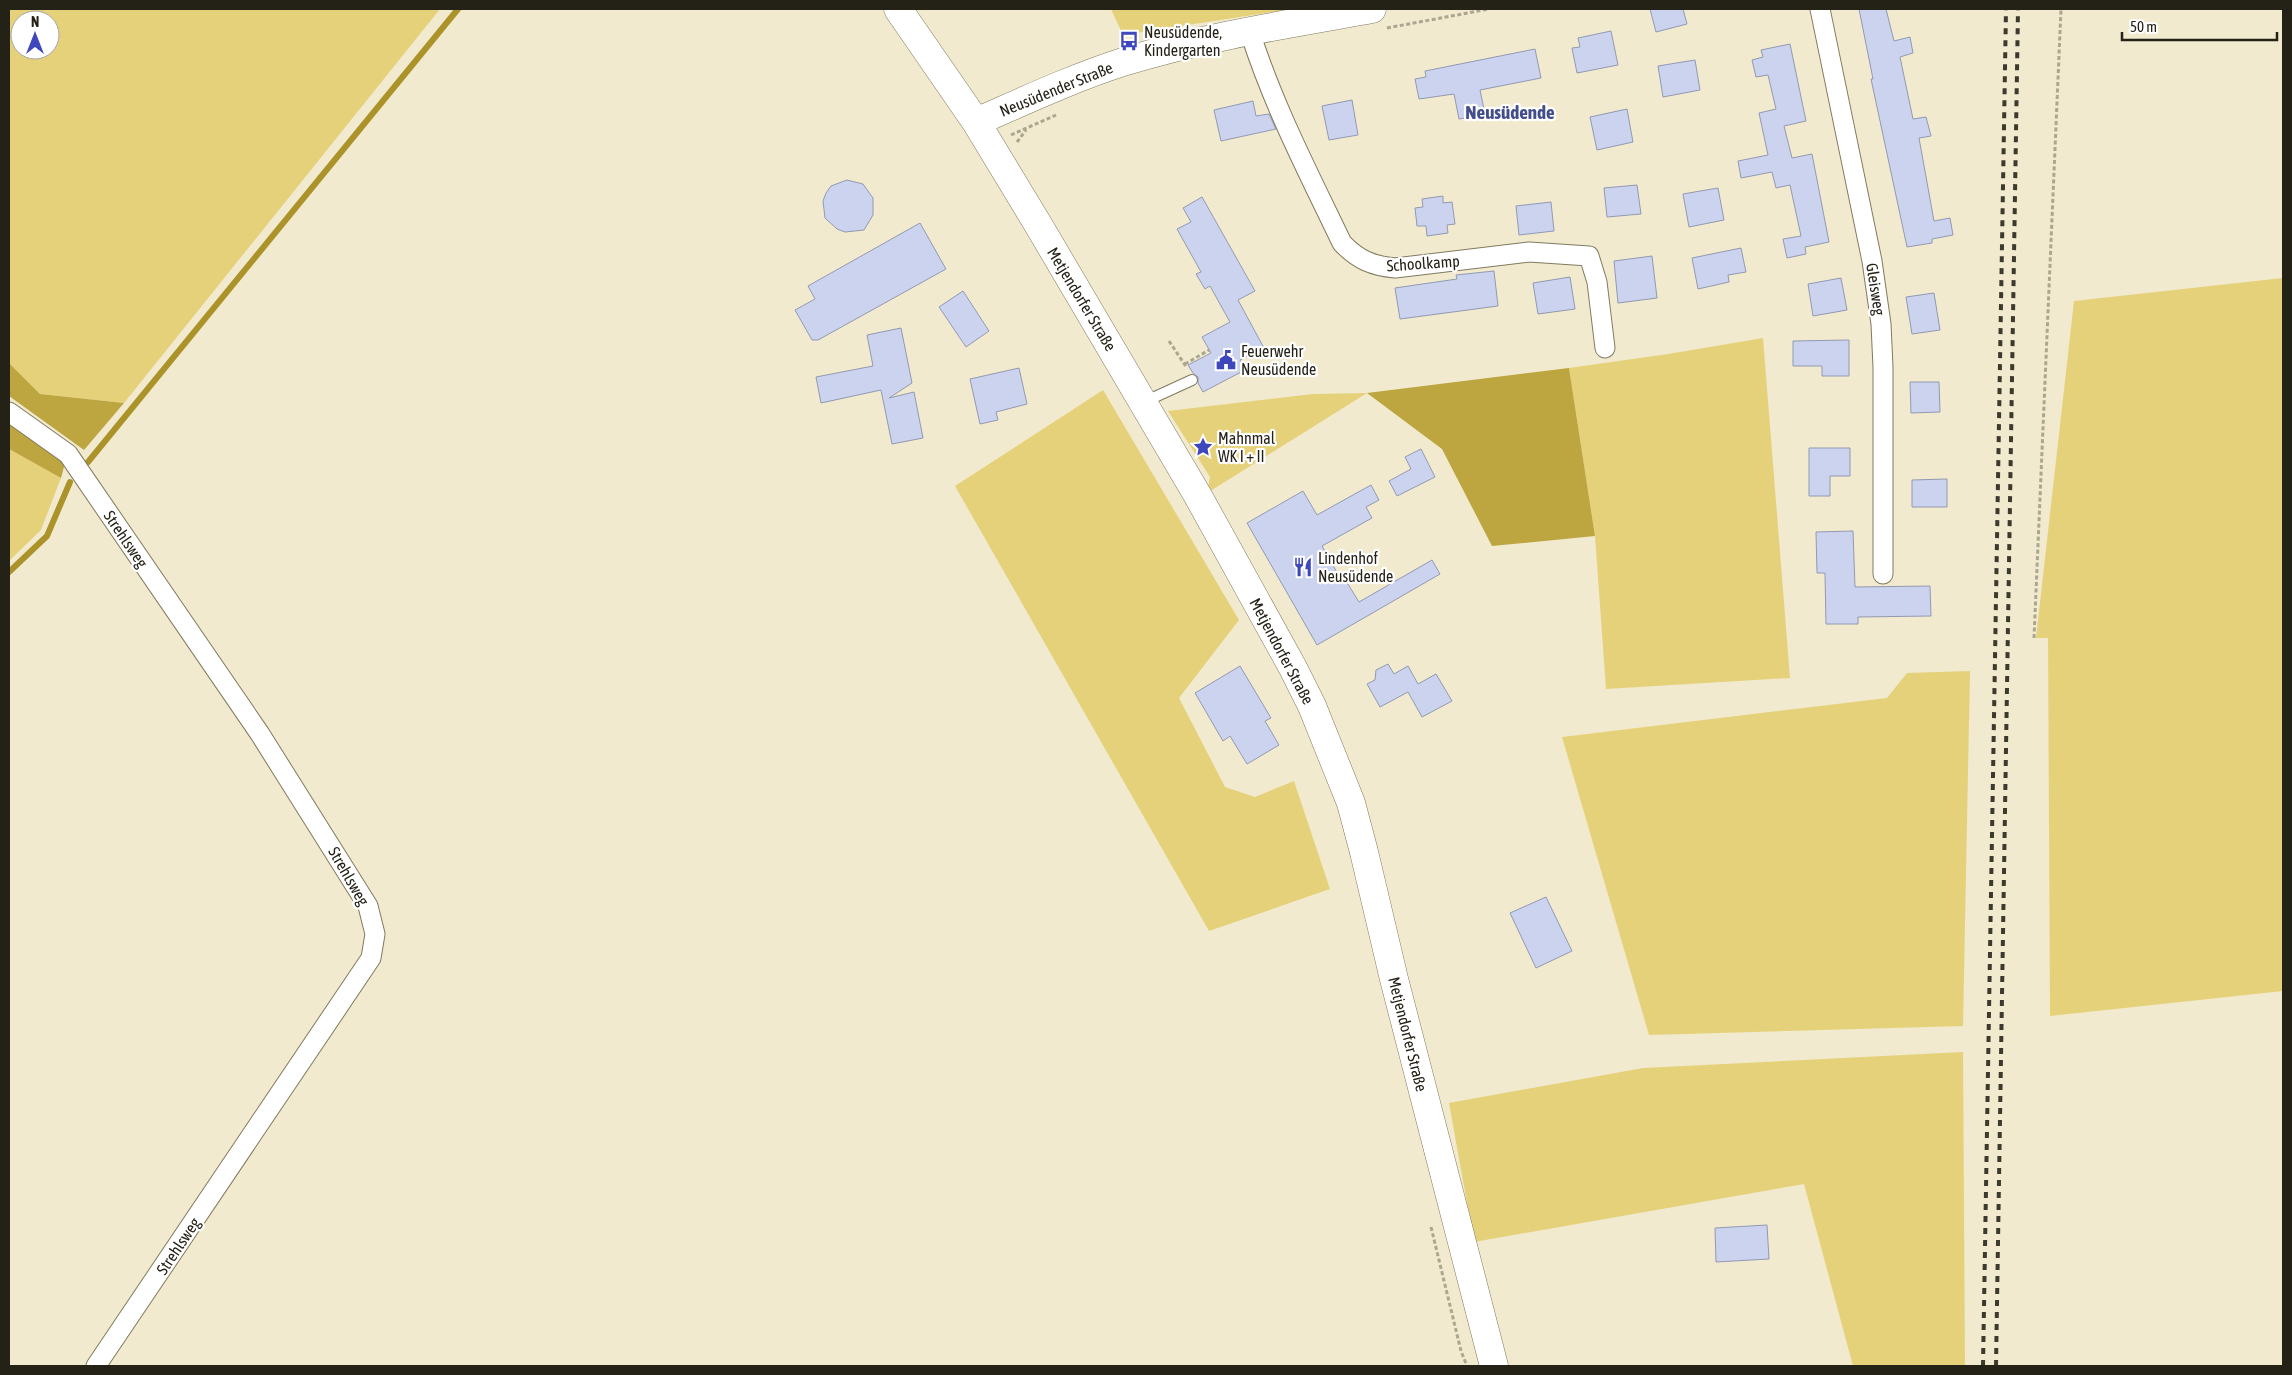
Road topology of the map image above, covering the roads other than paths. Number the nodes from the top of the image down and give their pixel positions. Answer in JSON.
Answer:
{"nodes":[{"id":1,"x":898,"y":9,"type":"edge"},
{"id":2,"x":1372,"y":9,"type":"edge"},
{"id":3,"x":1820,"y":9,"type":"edge"},
{"id":4,"x":1250,"y":32,"type":"junction"},
{"id":5,"x":976,"y":122,"type":"junction"},
{"id":6,"x":1606,"y":348,"type":"dead end"},
{"id":7,"x":1192,"y":380,"type":"road end"},
{"id":8,"x":1143,"y":403,"type":"junction"},
{"id":9,"x":9,"y":412,"type":"edge"},
{"id":10,"x":1883,"y":574,"type":"dead end"},
{"id":11,"x":96,"y":1366,"type":"edge"},
{"id":12,"x":1494,"y":1366,"type":"edge"}],
"edges":[{"from":1,"to":5,"type":"street","name":"Metjendorfer Straße"},
{"from":2,"to":4,"type":"street","name":"Neusüdender Straße"},
{"from":3,"to":10,"type":"street","name":"Gleisweg"},
{"from":4,"to":5,"type":"street","name":"Neusüdender Straße"},
{"from":4,"to":6,"type":"street","name":"Schoolkamp"},
{"from":5,"to":8,"type":"street","name":"Metjendorfer Straße"},
{"from":7,"to":8,"type":"lane"},
{"from":8,"to":12,"type":"street","name":"Metjendorfer Straße"},
{"from":9,"to":11,"type":"street","name":"Strehlsweg"}]}
